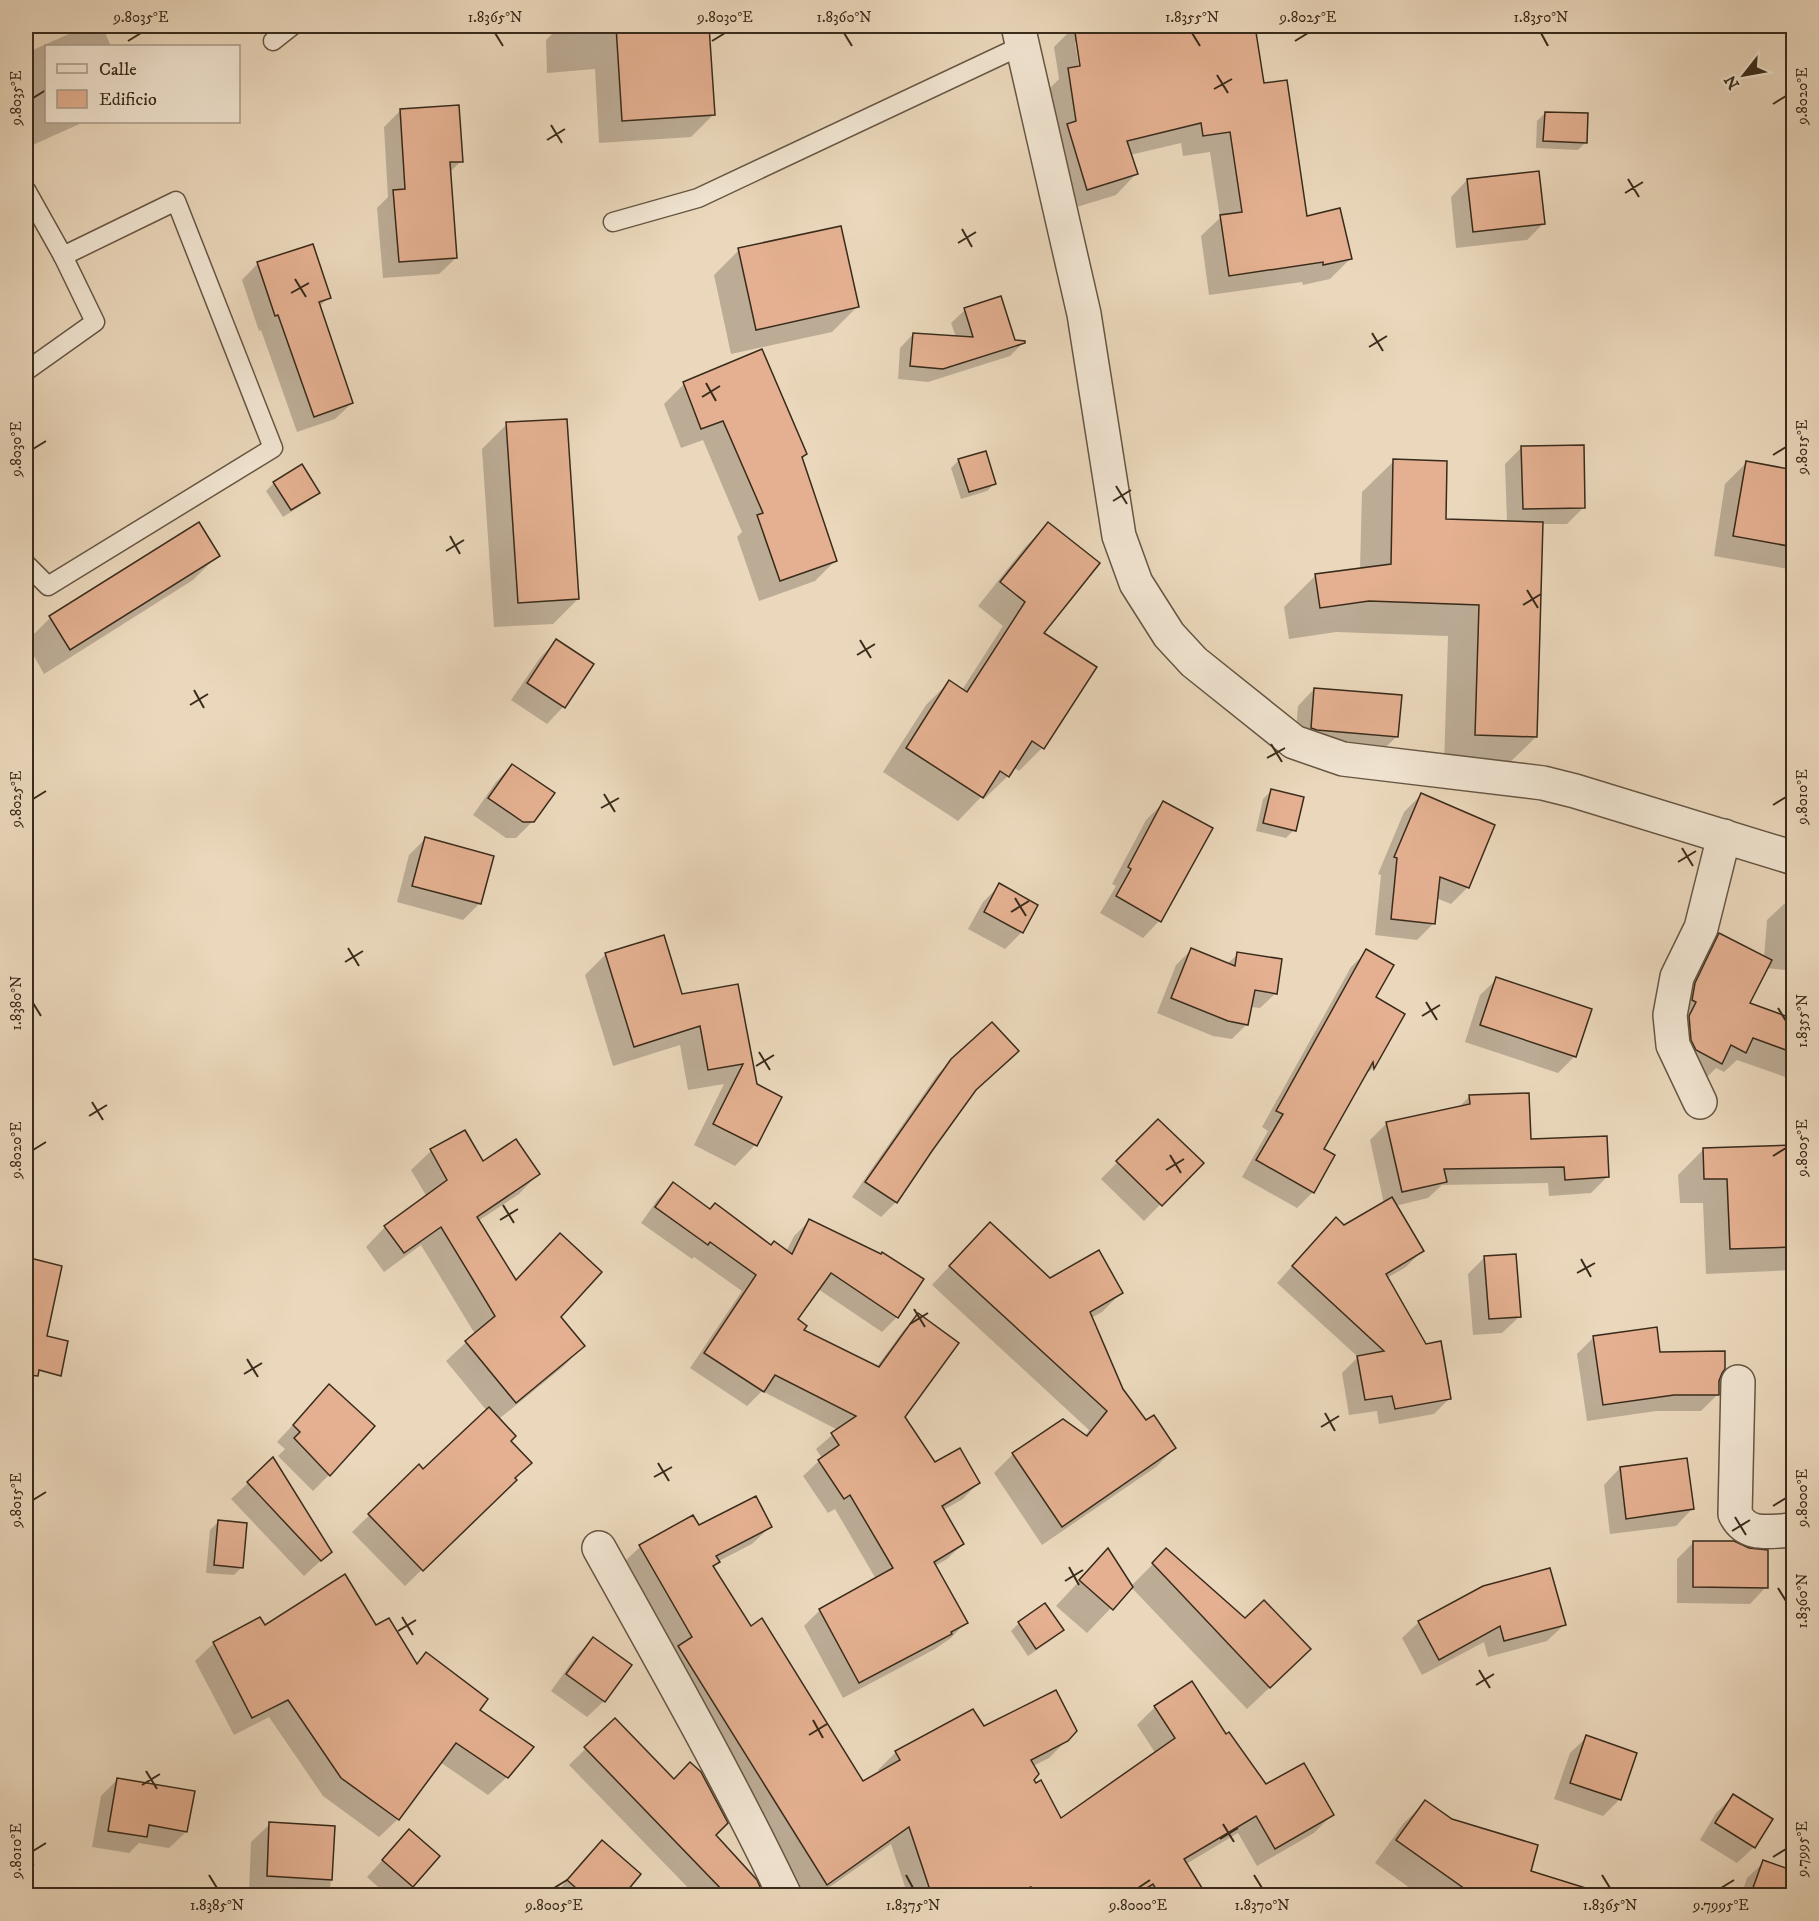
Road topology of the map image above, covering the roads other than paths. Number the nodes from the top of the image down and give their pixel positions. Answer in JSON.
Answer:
{"nodes":[{"id":1,"x":292,"y":26,"type":"edge"},
{"id":2,"x":1021,"y":35,"type":"edge"},
{"id":3,"x":273,"y":41,"type":"dead end"},
{"id":4,"x":26,"y":190,"type":"edge"},
{"id":5,"x":614,"y":222,"type":"dead end"},
{"id":6,"x":63,"y":256,"type":"junction"},
{"id":7,"x":26,"y":371,"type":"edge"},
{"id":8,"x":26,"y":564,"type":"edge"},
{"id":9,"x":1724,"y":836,"type":"junction"},
{"id":10,"x":1794,"y":858,"type":"edge"},
{"id":11,"x":1700,"y":1102,"type":"dead end"},
{"id":12,"x":1738,"y":1382,"type":"dead end"},
{"id":13,"x":1794,"y":1530,"type":"edge"},
{"id":14,"x":599,"y":1548,"type":"dead end"},
{"id":15,"x":785,"y":1896,"type":"edge"}],
"edges":[{"from":1,"to":3,"type":"lane"},
{"from":2,"to":5,"type":"lane"},
{"from":2,"to":9,"type":"street"},
{"from":4,"to":6,"type":"lane"},
{"from":6,"to":7,"type":"lane"},
{"from":6,"to":8,"type":"lane"},
{"from":9,"to":10,"type":"street"},
{"from":9,"to":11,"type":"street"},
{"from":12,"to":13,"type":"street"},
{"from":14,"to":15,"type":"street"}]}
